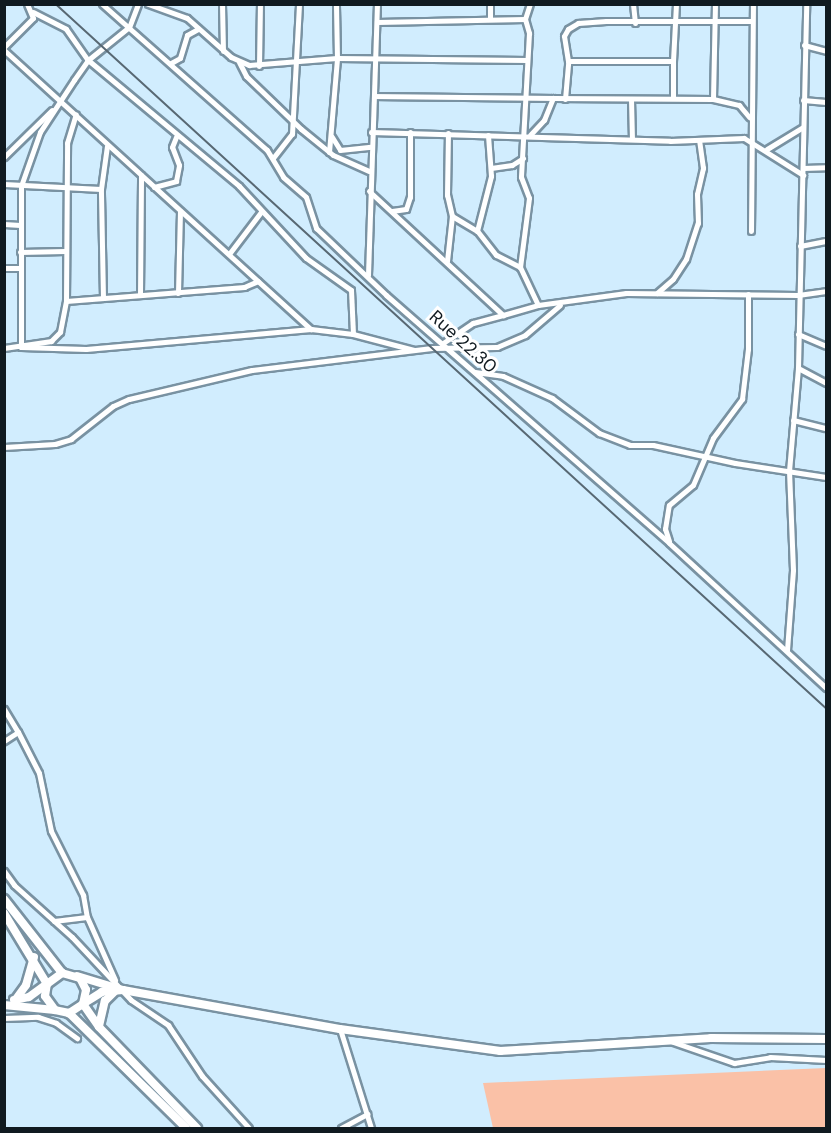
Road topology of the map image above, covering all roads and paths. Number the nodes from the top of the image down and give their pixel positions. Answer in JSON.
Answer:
{"nodes":[{"id":1,"x":27,"y":4,"type":"edge"},
{"id":2,"x":102,"y":4,"type":"edge"},
{"id":3,"x":138,"y":4,"type":"edge"},
{"id":4,"x":148,"y":4,"type":"edge"},
{"id":5,"x":177,"y":4,"type":"edge"},
{"id":6,"x":222,"y":4,"type":"edge"},
{"id":7,"x":260,"y":4,"type":"edge"},
{"id":8,"x":299,"y":4,"type":"edge"},
{"id":9,"x":336,"y":4,"type":"edge"},
{"id":10,"x":376,"y":4,"type":"edge"},
{"id":11,"x":490,"y":4,"type":"edge"},
{"id":12,"x":530,"y":4,"type":"edge"},
{"id":13,"x":633,"y":4,"type":"edge"},
{"id":14,"x":676,"y":4,"type":"edge"},
{"id":15,"x":716,"y":4,"type":"edge"},
{"id":16,"x":753,"y":4,"type":"edge"},
{"id":17,"x":806,"y":4,"type":"edge"},
{"id":18,"x":173,"y":11,"type":"junction"},
{"id":19,"x":33,"y":12,"type":"junction"},
{"id":20,"x":490,"y":19,"type":"junction"},
{"id":21,"x":525,"y":19,"type":"junction"},
{"id":22,"x":752,"y":21,"type":"junction"},
{"id":23,"x":377,"y":22,"type":"junction"},
{"id":24,"x":635,"y":23,"type":"junction"},
{"id":25,"x":716,"y":23,"type":"junction"},
{"id":26,"x":676,"y":24,"type":"junction"},
{"id":27,"x":129,"y":27,"type":"junction"},
{"id":28,"x":198,"y":29,"type":"junction"},
{"id":29,"x":804,"y":45,"type":"junction"},
{"id":30,"x":4,"y":48,"type":"edge"},
{"id":31,"x":223,"y":51,"type":"junction"},
{"id":32,"x":826,"y":51,"type":"edge"},
{"id":33,"x":337,"y":58,"type":"junction"},
{"id":34,"x":88,"y":60,"type":"junction"},
{"id":35,"x":528,"y":60,"type":"junction"},
{"id":36,"x":299,"y":61,"type":"junction"},
{"id":37,"x":375,"y":61,"type":"junction"},
{"id":38,"x":568,"y":61,"type":"junction"},
{"id":39,"x":239,"y":62,"type":"junction"},
{"id":40,"x":674,"y":62,"type":"junction"},
{"id":41,"x":171,"y":63,"type":"junction"},
{"id":42,"x":259,"y":66,"type":"junction"},
{"id":43,"x":374,"y":96,"type":"junction"},
{"id":44,"x":525,"y":97,"type":"junction"},
{"id":45,"x":553,"y":98,"type":"junction"},
{"id":46,"x":673,"y":98,"type":"junction"},
{"id":47,"x":565,"y":99,"type":"junction"},
{"id":48,"x":631,"y":99,"type":"junction"},
{"id":49,"x":713,"y":99,"type":"junction"},
{"id":50,"x":62,"y":100,"type":"junction"},
{"id":51,"x":803,"y":100,"type":"junction"},
{"id":52,"x":826,"y":102,"type":"edge"},
{"id":53,"x":76,"y":114,"type":"junction"},
{"id":54,"x":749,"y":117,"type":"junction"},
{"id":55,"x":292,"y":118,"type":"junction"},
{"id":56,"x":803,"y":127,"type":"junction"},
{"id":57,"x":371,"y":132,"type":"junction"},
{"id":58,"x":410,"y":132,"type":"junction"},
{"id":59,"x":448,"y":133,"type":"junction"},
{"id":60,"x":488,"y":135,"type":"junction"},
{"id":61,"x":527,"y":135,"type":"junction"},
{"id":62,"x":332,"y":136,"type":"junction"},
{"id":63,"x":176,"y":137,"type":"junction"},
{"id":64,"x":632,"y":139,"type":"junction"},
{"id":65,"x":750,"y":140,"type":"junction"},
{"id":66,"x":699,"y":141,"type":"junction"},
{"id":67,"x":107,"y":146,"type":"junction"},
{"id":68,"x":371,"y":147,"type":"junction"},
{"id":69,"x":767,"y":149,"type":"junction"},
{"id":70,"x":329,"y":152,"type":"junction"},
{"id":71,"x":4,"y":157,"type":"edge"},
{"id":72,"x":273,"y":158,"type":"junction"},
{"id":73,"x":523,"y":158,"type":"junction"},
{"id":74,"x":826,"y":167,"type":"edge"},
{"id":75,"x":491,"y":168,"type":"junction"},
{"id":76,"x":803,"y":168,"type":"junction"},
{"id":77,"x":369,"y":171,"type":"junction"},
{"id":78,"x":141,"y":175,"type":"junction"},
{"id":79,"x":803,"y":175,"type":"junction"},
{"id":80,"x":4,"y":184,"type":"edge"},
{"id":81,"x":21,"y":186,"type":"junction"},
{"id":82,"x":154,"y":187,"type":"junction"},
{"id":83,"x":65,"y":188,"type":"junction"},
{"id":84,"x":101,"y":189,"type":"junction"},
{"id":85,"x":369,"y":191,"type":"junction"},
{"id":86,"x":406,"y":208,"type":"junction"},
{"id":87,"x":180,"y":211,"type":"junction"},
{"id":88,"x":392,"y":211,"type":"junction"},
{"id":89,"x":261,"y":212,"type":"junction"},
{"id":90,"x":452,"y":216,"type":"junction"},
{"id":91,"x":4,"y":224,"type":"edge"},
{"id":92,"x":20,"y":225,"type":"junction"},
{"id":93,"x":407,"y":225,"type":"junction"},
{"id":94,"x":477,"y":231,"type":"junction"},
{"id":95,"x":751,"y":231,"type":"dead end"},
{"id":96,"x":826,"y":241,"type":"edge"},
{"id":97,"x":800,"y":246,"type":"junction"},
{"id":98,"x":65,"y":251,"type":"junction"},
{"id":99,"x":20,"y":252,"type":"junction"},
{"id":100,"x":229,"y":254,"type":"junction"},
{"id":101,"x":447,"y":261,"type":"junction"},
{"id":102,"x":520,"y":267,"type":"junction"},
{"id":103,"x":4,"y":268,"type":"edge"},
{"id":104,"x":19,"y":268,"type":"junction"},
{"id":105,"x":368,"y":274,"type":"junction"},
{"id":106,"x":258,"y":281,"type":"junction"},
{"id":107,"x":826,"y":291,"type":"edge"},
{"id":108,"x":178,"y":293,"type":"junction"},
{"id":109,"x":657,"y":294,"type":"junction"},
{"id":110,"x":748,"y":294,"type":"junction"},
{"id":111,"x":798,"y":295,"type":"junction"},
{"id":112,"x":140,"y":296,"type":"junction"},
{"id":113,"x":103,"y":298,"type":"junction"},
{"id":114,"x":66,"y":301,"type":"junction"},
{"id":115,"x":538,"y":305,"type":"junction"},
{"id":116,"x":560,"y":305,"type":"junction"},
{"id":117,"x":503,"y":315,"type":"junction"},
{"id":118,"x":311,"y":329,"type":"junction"},
{"id":119,"x":353,"y":334,"type":"junction"},
{"id":120,"x":798,"y":334,"type":"junction"},
{"id":121,"x":21,"y":346,"type":"junction"},
{"id":122,"x":446,"y":346,"type":"junction"},
{"id":123,"x":826,"y":346,"type":"edge"},
{"id":124,"x":4,"y":348,"type":"edge"},
{"id":125,"x":414,"y":350,"type":"junction"},
{"id":126,"x":798,"y":368,"type":"junction"},
{"id":127,"x":474,"y":372,"type":"junction"},
{"id":128,"x":826,"y":383,"type":"edge"},
{"id":129,"x":793,"y":420,"type":"junction"},
{"id":130,"x":826,"y":428,"type":"edge"},
{"id":131,"x":4,"y":447,"type":"edge"},
{"id":132,"x":708,"y":458,"type":"junction"},
{"id":133,"x":789,"y":471,"type":"junction"},
{"id":134,"x":826,"y":477,"type":"edge"},
{"id":135,"x":669,"y":543,"type":"junction"},
{"id":136,"x":787,"y":650,"type":"junction"},
{"id":137,"x":826,"y":688,"type":"edge"},
{"id":138,"x":4,"y":709,"type":"edge"},
{"id":139,"x":18,"y":732,"type":"junction"},
{"id":140,"x":4,"y":741,"type":"edge"},
{"id":141,"x":4,"y":871,"type":"edge"},
{"id":142,"x":4,"y":899,"type":"edge"},
{"id":143,"x":4,"y":913,"type":"edge"},
{"id":144,"x":87,"y":917,"type":"junction"},
{"id":145,"x":54,"y":921,"type":"junction"},
{"id":146,"x":34,"y":957,"type":"junction"},
{"id":147,"x":62,"y":973,"type":"junction"},
{"id":148,"x":77,"y":976,"type":"junction"},
{"id":149,"x":116,"y":981,"type":"junction"},
{"id":150,"x":47,"y":984,"type":"junction"},
{"id":151,"x":119,"y":991,"type":"junction"},
{"id":152,"x":16,"y":999,"type":"junction"},
{"id":153,"x":4,"y":1003,"type":"edge"},
{"id":154,"x":83,"y":1004,"type":"junction"},
{"id":155,"x":55,"y":1010,"type":"junction"},
{"id":156,"x":69,"y":1013,"type":"junction"},
{"id":157,"x":4,"y":1018,"type":"edge"},
{"id":158,"x":99,"y":1027,"type":"junction"},
{"id":159,"x":340,"y":1029,"type":"junction"},
{"id":160,"x":78,"y":1038,"type":"dead end"},
{"id":161,"x":826,"y":1040,"type":"edge"},
{"id":162,"x":670,"y":1041,"type":"junction"},
{"id":163,"x":826,"y":1060,"type":"edge"},
{"id":164,"x":367,"y":1114,"type":"junction"},
{"id":165,"x":186,"y":1128,"type":"edge"},
{"id":166,"x":196,"y":1128,"type":"edge"},
{"id":167,"x":249,"y":1128,"type":"edge"},
{"id":168,"x":341,"y":1128,"type":"edge"},
{"id":169,"x":371,"y":1128,"type":"edge"}],
"edges":[{"from":1,"to":19,"type":"street"},
{"from":2,"to":27,"type":"street","name":"Rue 22.30"},
{"from":3,"to":27,"type":"street"},
{"from":4,"to":18,"type":"street"},
{"from":5,"to":18,"type":"street"},
{"from":6,"to":31,"type":"street"},
{"from":7,"to":42,"type":"street"},
{"from":8,"to":36,"type":"street"},
{"from":9,"to":33,"type":"street"},
{"from":10,"to":23,"type":"street"},
{"from":11,"to":20,"type":"street"},
{"from":12,"to":21,"type":"street"},
{"from":13,"to":24,"type":"street"},
{"from":14,"to":26,"type":"street"},
{"from":15,"to":25,"type":"street"},
{"from":16,"to":22,"type":"street"},
{"from":17,"to":29,"type":"street"},
{"from":18,"to":28,"type":"street"},
{"from":19,"to":30,"type":"street"},
{"from":19,"to":34,"type":"street"},
{"from":20,"to":21,"type":"street"},
{"from":20,"to":23,"type":"street"},
{"from":21,"to":35,"type":"street"},
{"from":22,"to":25,"type":"street"},
{"from":22,"to":54,"type":"street"},
{"from":23,"to":37,"type":"street"},
{"from":24,"to":26,"type":"street"},
{"from":24,"to":38,"type":"street"},
{"from":25,"to":26,"type":"street"},
{"from":25,"to":49,"type":"street"},
{"from":26,"to":40,"type":"street"},
{"from":27,"to":34,"type":"street"},
{"from":27,"to":41,"type":"street","name":"Rue 22.30"},
{"from":28,"to":31,"type":"street"},
{"from":28,"to":41,"type":"street"},
{"from":29,"to":32,"type":"street"},
{"from":29,"to":51,"type":"street"},
{"from":30,"to":50,"type":"street"},
{"from":31,"to":39,"type":"street"},
{"from":33,"to":36,"type":"street"},
{"from":33,"to":37,"type":"street"},
{"from":33,"to":62,"type":"street"},
{"from":34,"to":50,"type":"street"},
{"from":34,"to":63,"type":"street"},
{"from":35,"to":37,"type":"street"},
{"from":35,"to":44,"type":"street"},
{"from":36,"to":42,"type":"street"},
{"from":36,"to":55,"type":"street"},
{"from":37,"to":43,"type":"street"},
{"from":38,"to":40,"type":"street"},
{"from":38,"to":47,"type":"street"},
{"from":39,"to":42,"type":"street"},
{"from":39,"to":55,"type":"street"},
{"from":40,"to":46,"type":"street"},
{"from":41,"to":72,"type":"street","name":"Rue 22.30"},
{"from":43,"to":44,"type":"street"},
{"from":43,"to":57,"type":"street"},
{"from":44,"to":45,"type":"street"},
{"from":44,"to":61,"type":"street"},
{"from":45,"to":47,"type":"street"},
{"from":45,"to":61,"type":"street"},
{"from":46,"to":48,"type":"street"},
{"from":46,"to":49,"type":"street"},
{"from":47,"to":48,"type":"street"},
{"from":48,"to":64,"type":"street"},
{"from":49,"to":54,"type":"street"},
{"from":50,"to":53,"type":"street"},
{"from":50,"to":71,"type":"street"},
{"from":50,"to":81,"type":"street"},
{"from":51,"to":52,"type":"street"},
{"from":51,"to":56,"type":"street"},
{"from":53,"to":67,"type":"street"},
{"from":53,"to":83,"type":"street"},
{"from":54,"to":65,"type":"street"},
{"from":55,"to":70,"type":"street"},
{"from":55,"to":72,"type":"street"},
{"from":56,"to":69,"type":"street"},
{"from":56,"to":76,"type":"street"},
{"from":57,"to":58,"type":"street"},
{"from":57,"to":68,"type":"street"},
{"from":58,"to":59,"type":"street"},
{"from":58,"to":86,"type":"street"},
{"from":59,"to":60,"type":"street"},
{"from":59,"to":90,"type":"street"},
{"from":60,"to":61,"type":"street"},
{"from":60,"to":75,"type":"street"},
{"from":61,"to":64,"type":"street"},
{"from":61,"to":73,"type":"street"},
{"from":62,"to":68,"type":"street"},
{"from":62,"to":70,"type":"street"},
{"from":63,"to":82,"type":"street"},
{"from":63,"to":89,"type":"street"},
{"from":64,"to":66,"type":"street"},
{"from":65,"to":66,"type":"street"},
{"from":65,"to":69,"type":"street"},
{"from":65,"to":95,"type":"street"},
{"from":66,"to":109,"type":"street"},
{"from":67,"to":78,"type":"street"},
{"from":67,"to":84,"type":"street"},
{"from":68,"to":77,"type":"street"},
{"from":69,"to":79,"type":"street"},
{"from":70,"to":77,"type":"street"},
{"from":72,"to":105,"type":"street","name":"Rue 22.30"},
{"from":73,"to":75,"type":"street"},
{"from":73,"to":102,"type":"street"},
{"from":74,"to":76,"type":"street"},
{"from":75,"to":94,"type":"street"},
{"from":76,"to":79,"type":"street"},
{"from":77,"to":85,"type":"street"},
{"from":78,"to":82,"type":"street"},
{"from":78,"to":112,"type":"street"},
{"from":79,"to":97,"type":"street"},
{"from":80,"to":81,"type":"street"},
{"from":81,"to":83,"type":"street"},
{"from":81,"to":92,"type":"street"},
{"from":82,"to":87,"type":"street"},
{"from":83,"to":84,"type":"street"},
{"from":83,"to":98,"type":"street"},
{"from":84,"to":113,"type":"street"},
{"from":85,"to":88,"type":"street"},
{"from":85,"to":105,"type":"street"},
{"from":86,"to":88,"type":"street"},
{"from":86,"to":93,"type":"street"},
{"from":87,"to":100,"type":"street"},
{"from":87,"to":108,"type":"street"},
{"from":88,"to":93,"type":"street"},
{"from":89,"to":100,"type":"street"},
{"from":89,"to":119,"type":"street"},
{"from":90,"to":94,"type":"street"},
{"from":90,"to":101,"type":"street"},
{"from":91,"to":92,"type":"street"},
{"from":92,"to":99,"type":"street"},
{"from":93,"to":101,"type":"street"},
{"from":94,"to":102,"type":"street"},
{"from":96,"to":97,"type":"street"},
{"from":97,"to":111,"type":"street"},
{"from":98,"to":99,"type":"street"},
{"from":98,"to":114,"type":"street"},
{"from":99,"to":104,"type":"street"},
{"from":100,"to":106,"type":"street"},
{"from":101,"to":117,"type":"street"},
{"from":102,"to":115,"type":"street"},
{"from":103,"to":104,"type":"street"},
{"from":104,"to":121,"type":"street"},
{"from":105,"to":122,"type":"street","name":"Rue 22.30"},
{"from":106,"to":108,"type":"street"},
{"from":106,"to":118,"type":"street"},
{"from":107,"to":111,"type":"street"},
{"from":108,"to":112,"type":"street"},
{"from":109,"to":110,"type":"street"},
{"from":109,"to":116,"type":"street"},
{"from":110,"to":111,"type":"street"},
{"from":110,"to":132,"type":"street"},
{"from":111,"to":120,"type":"street"},
{"from":112,"to":113,"type":"street"},
{"from":113,"to":114,"type":"street"},
{"from":114,"to":121,"type":"street"},
{"from":115,"to":116,"type":"street"},
{"from":115,"to":117,"type":"street"},
{"from":116,"to":122,"type":"street"},
{"from":117,"to":122,"type":"street"},
{"from":118,"to":119,"type":"street"},
{"from":118,"to":121,"type":"street"},
{"from":119,"to":125,"type":"street"},
{"from":120,"to":123,"type":"street"},
{"from":120,"to":126,"type":"street"},
{"from":121,"to":124,"type":"street"},
{"from":122,"to":125,"type":"street"},
{"from":122,"to":127,"type":"street","name":"Rue 22.30"},
{"from":125,"to":131,"type":"street"},
{"from":126,"to":128,"type":"street"},
{"from":126,"to":129,"type":"street"},
{"from":127,"to":132,"type":"street"},
{"from":127,"to":135,"type":"street","name":"Rue 22.30"},
{"from":129,"to":130,"type":"street"},
{"from":129,"to":133,"type":"street"},
{"from":132,"to":133,"type":"street"},
{"from":132,"to":135,"type":"street"},
{"from":133,"to":134,"type":"street"},
{"from":133,"to":136,"type":"street"},
{"from":135,"to":136,"type":"street","name":"Rue 22.30"},
{"from":136,"to":137,"type":"street","name":"Rue 22.30"},
{"from":138,"to":139,"type":"street"},
{"from":139,"to":140,"type":"street"},
{"from":139,"to":144,"type":"street"},
{"from":141,"to":145,"type":"street"},
{"from":142,"to":147,"type":"main road"},
{"from":143,"to":146,"type":"main road"},
{"from":144,"to":145,"type":"street"},
{"from":144,"to":149,"type":"street"},
{"from":145,"to":149,"type":"street"},
{"from":146,"to":150,"type":"main road"},
{"from":146,"to":152,"type":"main road"},
{"from":147,"to":148,"type":"main road"},
{"from":147,"to":150,"type":"main road"},
{"from":148,"to":151,"type":"street"},
{"from":148,"to":154,"type":"main road"},
{"from":149,"to":151,"type":"street"},
{"from":150,"to":152,"type":"street"},
{"from":150,"to":155,"type":"main road"},
{"from":151,"to":154,"type":"street"},
{"from":151,"to":158,"type":"main road"},
{"from":151,"to":159,"type":"street"},
{"from":151,"to":167,"type":"street"},
{"from":152,"to":153,"type":"street"},
{"from":153,"to":155,"type":"street"},
{"from":154,"to":156,"type":"main road"},
{"from":154,"to":158,"type":"main road"},
{"from":155,"to":156,"type":"main road"},
{"from":156,"to":165,"type":"main road"},
{"from":157,"to":160,"type":"street"},
{"from":158,"to":166,"type":"main road"},
{"from":159,"to":162,"type":"street"},
{"from":159,"to":164,"type":"street"},
{"from":161,"to":162,"type":"street"},
{"from":162,"to":163,"type":"street"},
{"from":164,"to":168,"type":"street"},
{"from":164,"to":169,"type":"street"}]}
